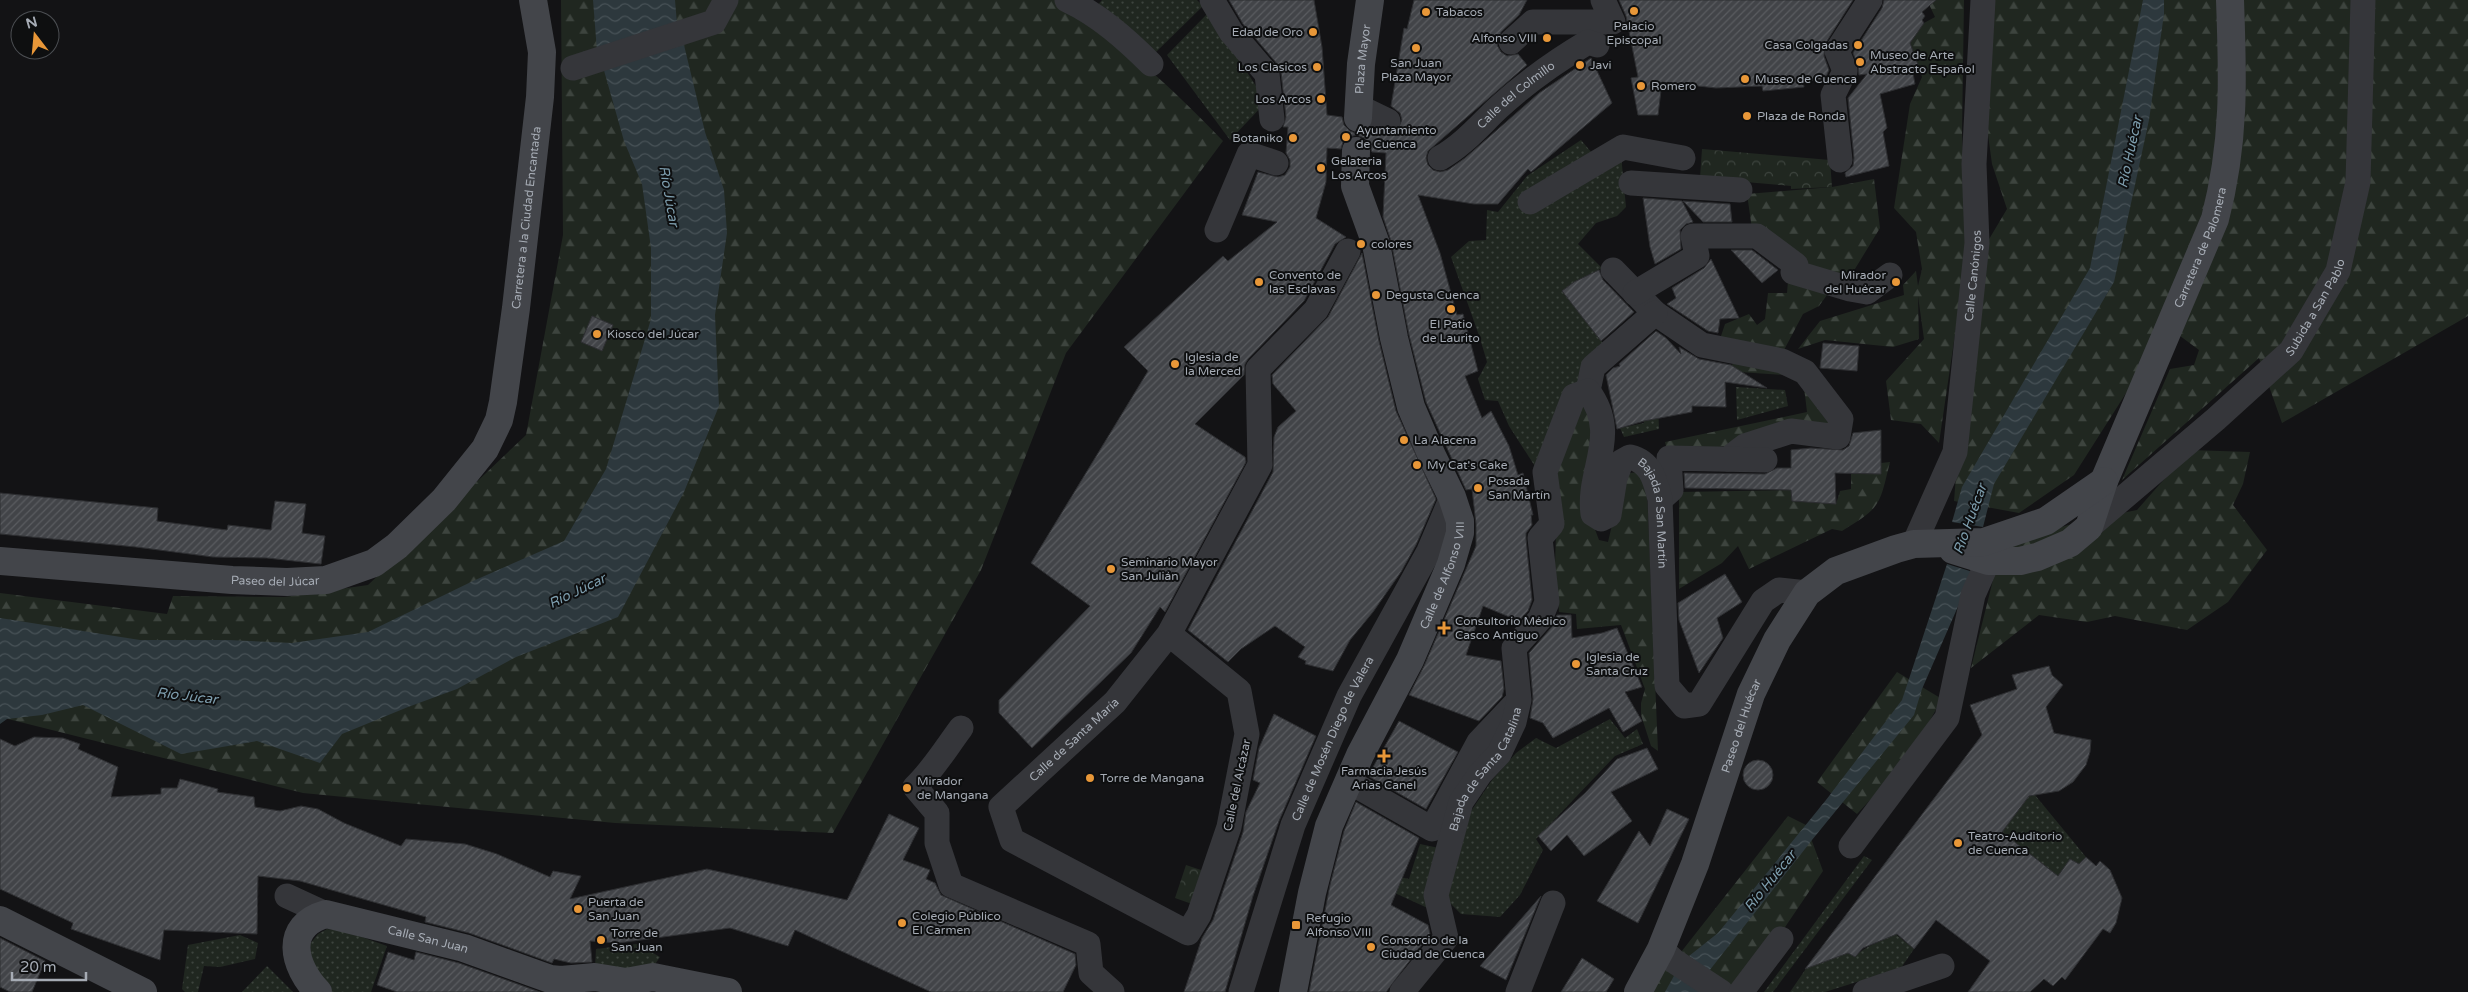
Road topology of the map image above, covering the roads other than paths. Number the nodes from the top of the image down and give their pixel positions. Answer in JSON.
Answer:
{"nodes":[{"id":1,"x":533,"y":0,"type":"edge"},
{"id":2,"x":726,"y":0,"type":"edge"},
{"id":3,"x":1067,"y":0,"type":"edge"},
{"id":4,"x":1212,"y":0,"type":"edge"},
{"id":5,"x":1370,"y":0,"type":"edge"},
{"id":6,"x":1603,"y":0,"type":"edge"},
{"id":7,"x":1983,"y":0,"type":"edge"},
{"id":8,"x":2230,"y":0,"type":"edge"},
{"id":9,"x":2363,"y":0,"type":"edge"},
{"id":10,"x":1868,"y":2,"type":"edge"},
{"id":11,"x":1511,"y":42,"type":"dead end"},
{"id":12,"x":1597,"y":45,"type":"dead end"},
{"id":13,"x":584,"y":64,"type":"dead end"},
{"id":14,"x":1152,"y":64,"type":"dead end"},
{"id":15,"x":1358,"y":112,"type":"joint"},
{"id":16,"x":1272,"y":119,"type":"dead end"},
{"id":17,"x":1388,"y":121,"type":"dead end"},
{"id":18,"x":1356,"y":151,"type":"dead end"},
{"id":19,"x":1440,"y":158,"type":"dead end"},
{"id":20,"x":1684,"y":158,"type":"dead end"},
{"id":21,"x":1840,"y":160,"type":"dead end"},
{"id":22,"x":1276,"y":163,"type":"dead end"},
{"id":23,"x":1631,"y":183,"type":"dead end"},
{"id":24,"x":1740,"y":190,"type":"dead end"},
{"id":25,"x":1530,"y":202,"type":"dead end"},
{"id":26,"x":1217,"y":230,"type":"dead end"},
{"id":27,"x":1348,"y":251,"type":"dead end"},
{"id":28,"x":1613,"y":270,"type":"dead end"},
{"id":29,"x":1890,"y":275,"type":"dead end"},
{"id":30,"x":1635,"y":293,"type":"junction"},
{"id":31,"x":1655,"y":312,"type":"junction"},
{"id":32,"x":1588,"y":391,"type":"junction"},
{"id":33,"x":493,"y":435,"type":"joint"},
{"id":34,"x":1728,"y":459,"type":"junction"},
{"id":35,"x":1765,"y":460,"type":"dead end"},
{"id":36,"x":2104,"y":481,"type":"junction"},
{"id":37,"x":1452,"y":497,"type":"junction"},
{"id":38,"x":1660,"y":499,"type":"junction"},
{"id":39,"x":2089,"y":527,"type":"junction"},
{"id":40,"x":1924,"y":544,"type":"junction"},
{"id":41,"x":1988,"y":550,"type":"junction"},
{"id":42,"x":0,"y":561,"type":"edge"},
{"id":43,"x":1807,"y":593,"type":"junction"},
{"id":44,"x":1169,"y":634,"type":"junction"},
{"id":45,"x":1519,"y":700,"type":"junction"},
{"id":46,"x":962,"y":728,"type":"dead end"},
{"id":47,"x":1348,"y":781,"type":"junction"},
{"id":48,"x":1851,"y":846,"type":"dead end"},
{"id":49,"x":287,"y":896,"type":"dead end"},
{"id":50,"x":1552,"y":903,"type":"dead end"},
{"id":51,"x":326,"y":914,"type":"junction"},
{"id":52,"x":0,"y":920,"type":"edge"},
{"id":53,"x":1188,"y":933,"type":"joint"},
{"id":54,"x":1781,"y":940,"type":"dead end"},
{"id":55,"x":1668,"y":955,"type":"junction"},
{"id":56,"x":1942,"y":966,"type":"dead end"},
{"id":57,"x":575,"y":986,"type":"edge"},
{"id":58,"x":629,"y":987,"type":"edge"},
{"id":59,"x":1727,"y":991,"type":"edge"},
{"id":60,"x":143,"y":992,"type":"edge"},
{"id":61,"x":318,"y":992,"type":"edge"},
{"id":62,"x":728,"y":992,"type":"edge"},
{"id":63,"x":1112,"y":992,"type":"edge"},
{"id":64,"x":1241,"y":992,"type":"edge"},
{"id":65,"x":1293,"y":992,"type":"edge"},
{"id":66,"x":1402,"y":992,"type":"edge"},
{"id":67,"x":1518,"y":992,"type":"edge"},
{"id":68,"x":1638,"y":992,"type":"edge"},
{"id":69,"x":1865,"y":992,"type":"edge"}],
"edges":[{"from":1,"to":33,"type":"street","name":"Carretera a la Ciudad Encantada"},
{"from":2,"to":13,"type":"street"},
{"from":3,"to":14,"type":"street"},
{"from":4,"to":16,"type":"street"},
{"from":5,"to":15,"type":"street","name":"Plaza Mayor"},
{"from":6,"to":11,"type":"street"},
{"from":7,"to":40,"type":"street","name":"Calle Canónigos"},
{"from":8,"to":36,"type":"street","name":"Carretera de Palomera"},
{"from":9,"to":39,"type":"street","name":"Subida a San Pablo"},
{"from":10,"to":21,"type":"street"},
{"from":12,"to":19,"type":"street","name":"Calle del Colmillo"},
{"from":15,"to":17,"type":"street"},
{"from":18,"to":37,"type":"street","name":"Calle de Alfonso VIII"},
{"from":20,"to":25,"type":"street"},
{"from":22,"to":26,"type":"street"},
{"from":23,"to":24,"type":"street"},
{"from":27,"to":44,"type":"street","name":"Calle de Santa María"},
{"from":28,"to":30,"type":"street"},
{"from":29,"to":30,"type":"street"},
{"from":30,"to":31,"type":"street"},
{"from":31,"to":32,"type":"street"},
{"from":31,"to":34,"type":"street"},
{"from":32,"to":38,"type":"street","name":"Bajada a San Martín"},
{"from":32,"to":45,"type":"street","name":"Bajada de Santa Catalina"},
{"from":33,"to":42,"type":"street","name":"Paseo del Júcar"},
{"from":34,"to":35,"type":"street"},
{"from":34,"to":38,"type":"street"},
{"from":36,"to":39,"type":"street"},
{"from":36,"to":41,"type":"street"},
{"from":37,"to":47,"type":"street","name":"Calle de Alfonso VIII"},
{"from":37,"to":64,"type":"street","name":"Calle de Mosén Diego de Valera"},
{"from":38,"to":43,"type":"street","name":"Bajada a San Martín"},
{"from":39,"to":41,"type":"street"},
{"from":40,"to":41,"type":"street"},
{"from":40,"to":43,"type":"street","name":"Paseo del Huécar"},
{"from":41,"to":48,"type":"street"},
{"from":43,"to":55,"type":"street","name":"Paseo del Huécar"},
{"from":44,"to":53,"type":"street","name":"Calle del Alcázar"},
{"from":44,"to":53,"type":"street","name":"Calle de Santa María"},
{"from":45,"to":47,"type":"street"},
{"from":45,"to":66,"type":"street","name":"Bajada de Santa Catalina"},
{"from":46,"to":63,"type":"street"},
{"from":47,"to":65,"type":"street","name":"Calle de Alfonso VIII"},
{"from":49,"to":51,"type":"street","name":"Calle San Juan"},
{"from":50,"to":67,"type":"street"},
{"from":51,"to":57,"type":"street","name":"Calle San Juan"},
{"from":51,"to":61,"type":"street"},
{"from":52,"to":60,"type":"street"},
{"from":54,"to":59,"type":"street"},
{"from":55,"to":59,"type":"street"},
{"from":55,"to":68,"type":"street","name":"Paseo del Huécar"},
{"from":56,"to":69,"type":"street"},
{"from":57,"to":58,"type":"street","name":"Calle San Juan"},
{"from":58,"to":62,"type":"street","name":"Calle San Juan"}]}
